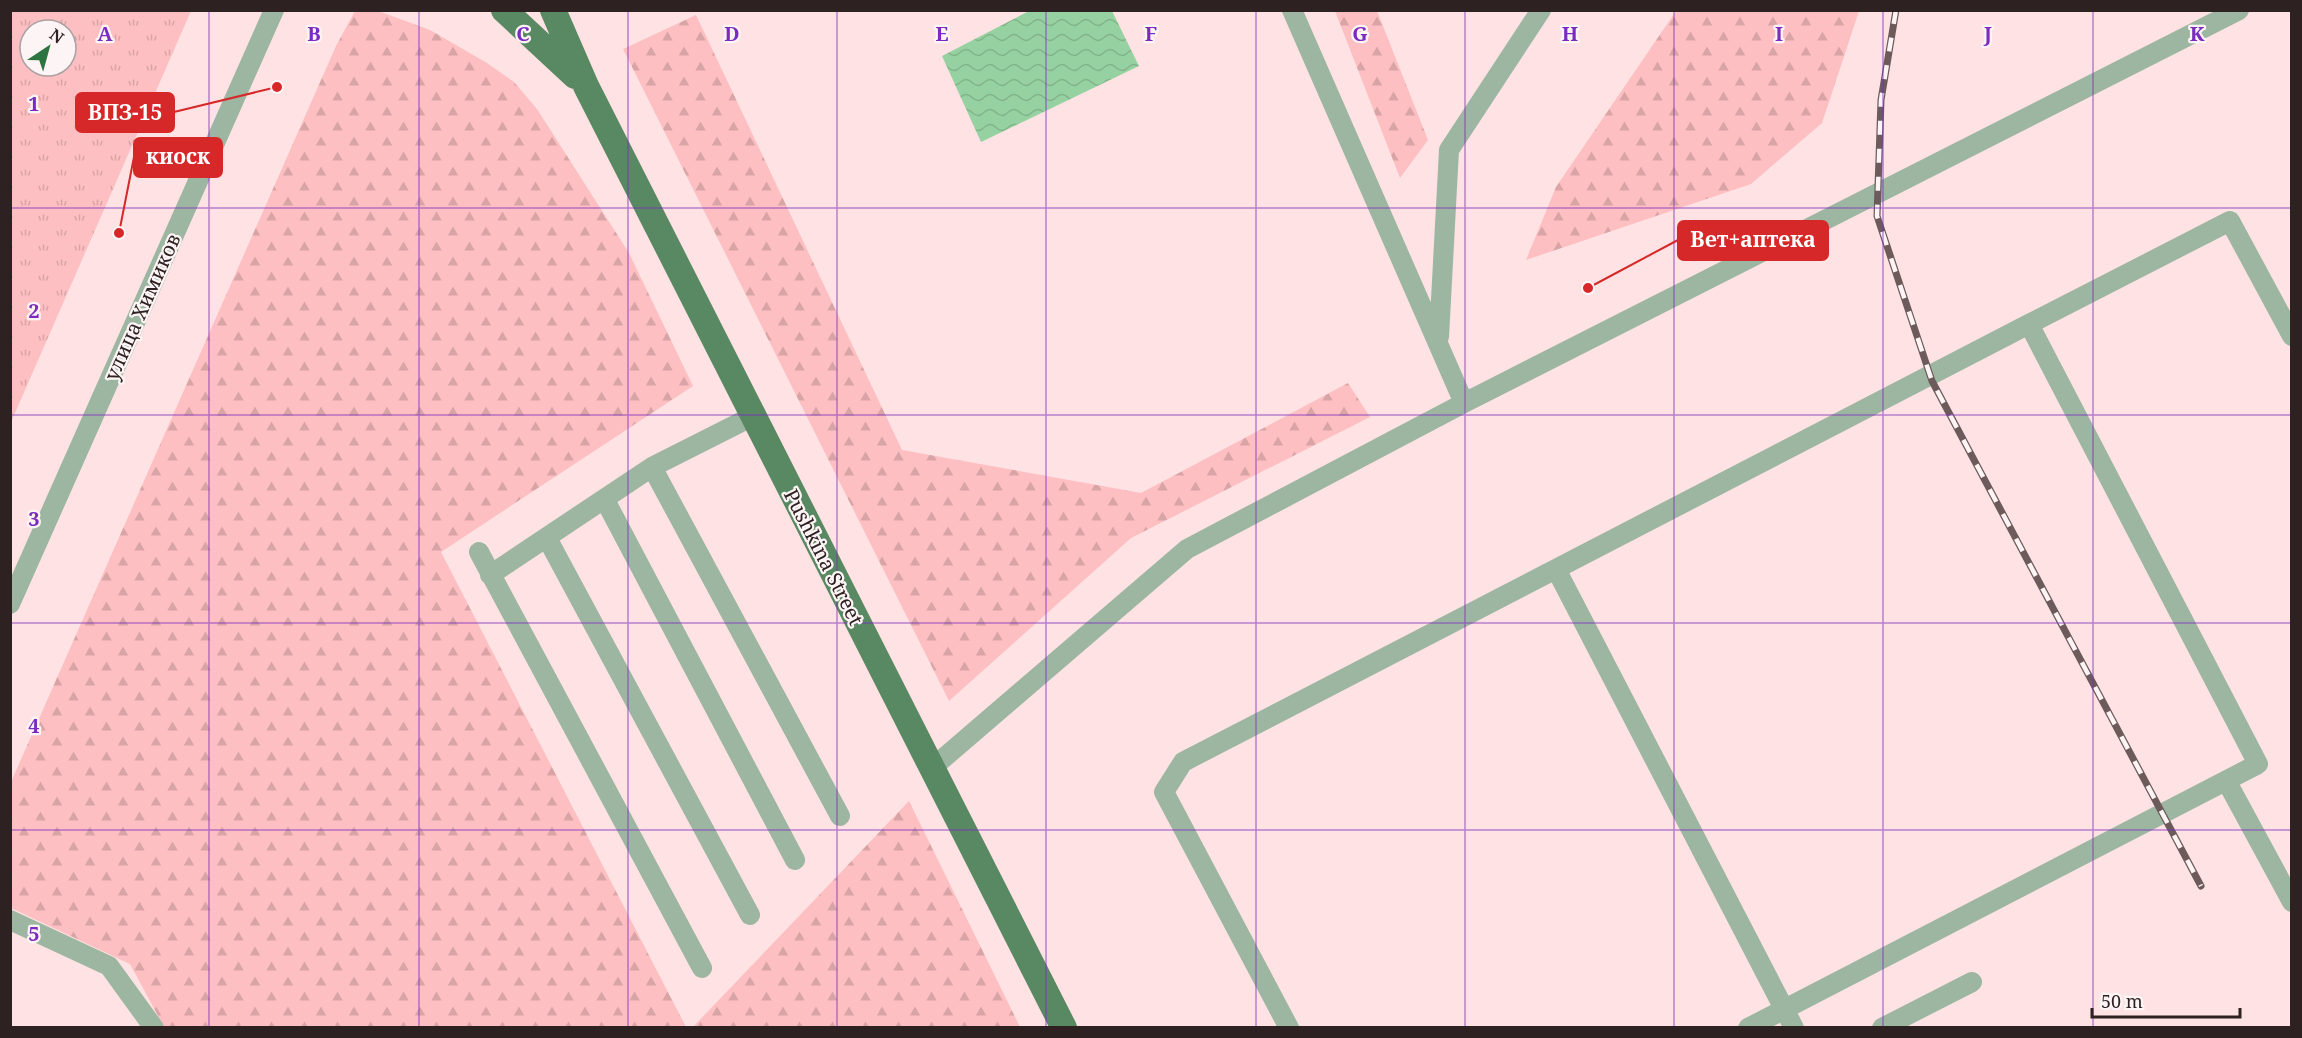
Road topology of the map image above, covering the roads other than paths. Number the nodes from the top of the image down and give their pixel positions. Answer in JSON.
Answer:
{"nodes":[{"id":1,"x":274,"y":10,"type":"edge"},
{"id":2,"x":504,"y":10,"type":"edge"},
{"id":3,"x":553,"y":10,"type":"edge"},
{"id":4,"x":1292,"y":10,"type":"edge"},
{"id":5,"x":1541,"y":10,"type":"edge"},
{"id":6,"x":2239,"y":10,"type":"edge"},
{"id":7,"x":586,"y":86,"type":"junction"},
{"id":8,"x":2029,"y":324,"type":"junction"},
{"id":9,"x":2292,"y":336,"type":"edge"},
{"id":10,"x":1439,"y":343,"type":"junction"},
{"id":11,"x":1464,"y":404,"type":"junction"},
{"id":12,"x":753,"y":416,"type":"junction"},
{"id":13,"x":652,"y":467,"type":"junction"},
{"id":14,"x":605,"y":500,"type":"junction"},
{"id":15,"x":547,"y":538,"type":"junction"},
{"id":16,"x":479,"y":552,"type":"dead end"},
{"id":17,"x":1556,"y":569,"type":"junction"},
{"id":18,"x":490,"y":575,"type":"junction"},
{"id":19,"x":10,"y":604,"type":"edge"},
{"id":20,"x":932,"y":768,"type":"junction"},
{"id":21,"x":2227,"y":783,"type":"junction"},
{"id":22,"x":840,"y":816,"type":"dead end"},
{"id":23,"x":795,"y":860,"type":"dead end"},
{"id":24,"x":2292,"y":902,"type":"edge"},
{"id":25,"x":750,"y":915,"type":"dead end"},
{"id":26,"x":10,"y":920,"type":"edge"},
{"id":27,"x":702,"y":968,"type":"dead end"},
{"id":28,"x":1972,"y":982,"type":"dead end"},
{"id":29,"x":1784,"y":1009,"type":"junction"},
{"id":30,"x":154,"y":1028,"type":"edge"},
{"id":31,"x":1064,"y":1028,"type":"edge"},
{"id":32,"x":1289,"y":1028,"type":"edge"},
{"id":33,"x":1748,"y":1028,"type":"edge"},
{"id":34,"x":1794,"y":1028,"type":"edge"},
{"id":35,"x":1882,"y":1028,"type":"edge"}],
"edges":[{"from":1,"to":19,"type":"street","name":"улица Химиков"},
{"from":2,"to":7,"type":"main road"},
{"from":3,"to":7,"type":"main road","name":"Pushkina Street"},
{"from":4,"to":10,"type":"street"},
{"from":5,"to":10,"type":"street"},
{"from":6,"to":11,"type":"street"},
{"from":7,"to":12,"type":"main road","name":"Pushkina Street"},
{"from":8,"to":9,"type":"street"},
{"from":8,"to":17,"type":"street"},
{"from":8,"to":21,"type":"street"},
{"from":10,"to":11,"type":"street"},
{"from":11,"to":20,"type":"street"},
{"from":12,"to":13,"type":"street"},
{"from":12,"to":20,"type":"main road","name":"Pushkina Street"},
{"from":13,"to":14,"type":"street"},
{"from":13,"to":22,"type":"street"},
{"from":14,"to":15,"type":"street"},
{"from":14,"to":23,"type":"street"},
{"from":15,"to":18,"type":"street"},
{"from":15,"to":25,"type":"street"},
{"from":16,"to":18,"type":"street"},
{"from":17,"to":29,"type":"street"},
{"from":17,"to":32,"type":"street"},
{"from":18,"to":27,"type":"street"},
{"from":20,"to":31,"type":"main road","name":"Pushkina Street"},
{"from":21,"to":24,"type":"street"},
{"from":21,"to":29,"type":"street"},
{"from":26,"to":30,"type":"street"},
{"from":28,"to":35,"type":"street"},
{"from":29,"to":33,"type":"street"},
{"from":29,"to":34,"type":"street"}]}
